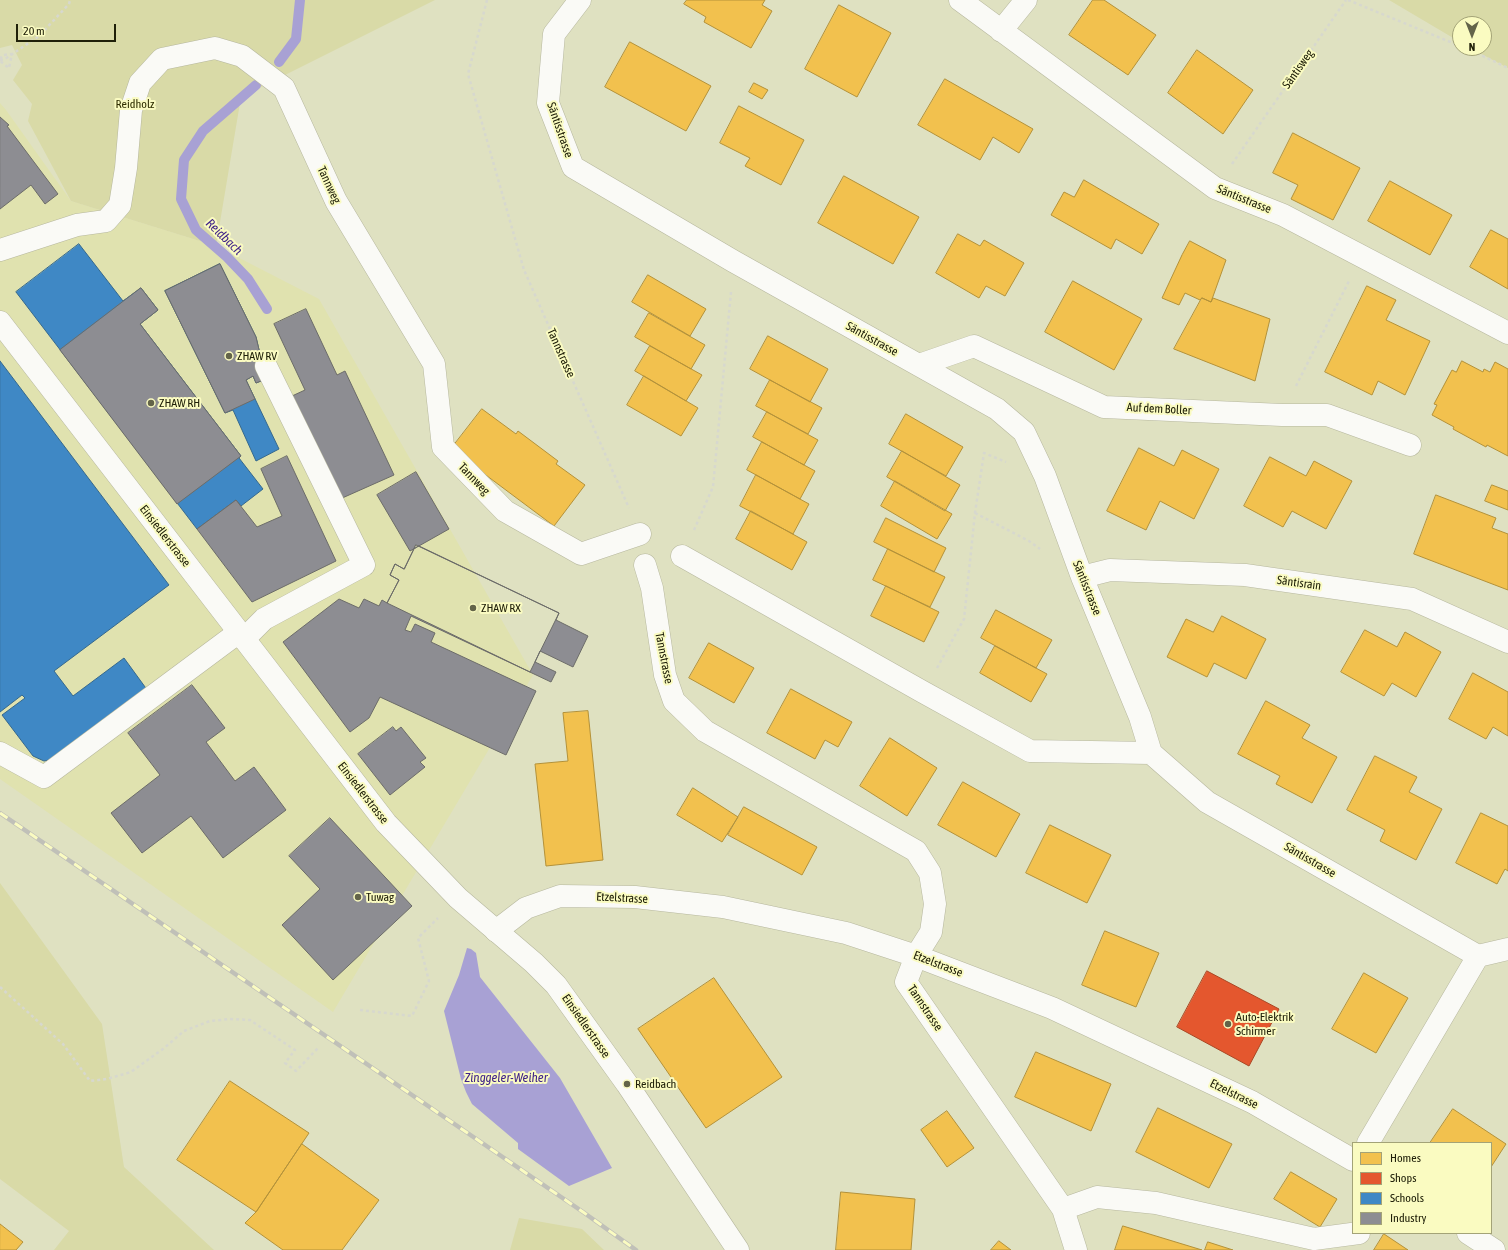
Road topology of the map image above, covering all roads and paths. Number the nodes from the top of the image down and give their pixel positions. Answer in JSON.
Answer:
{"nodes":[{"id":1,"x":70,"y":0,"type":"edge"},
{"id":2,"x":488,"y":0,"type":"edge"},
{"id":3,"x":580,"y":0,"type":"edge"},
{"id":4,"x":960,"y":0,"type":"edge"},
{"id":5,"x":1026,"y":0,"type":"edge"},
{"id":6,"x":1347,"y":0,"type":"edge"},
{"id":7,"x":1001,"y":31,"type":"junction"},
{"id":8,"x":1452,"y":43,"type":"edge"},
{"id":9,"x":12,"y":54,"type":"junction"},
{"id":10,"x":1483,"y":56,"type":"edge"},
{"id":11,"x":0,"y":60,"type":"edge"},
{"id":12,"x":1508,"y":68,"type":"edge"},
{"id":13,"x":1249,"y":139,"type":"dead end"},
{"id":14,"x":0,"y":250,"type":"edge"},
{"id":15,"x":1361,"y":255,"type":"junction"},
{"id":16,"x":733,"y":261,"type":"junction"},
{"id":17,"x":0,"y":322,"type":"edge"},
{"id":18,"x":1508,"y":333,"type":"edge"},
{"id":19,"x":920,"y":365,"type":"junction"},
{"id":20,"x":266,"y":366,"type":"dead end"},
{"id":21,"x":1296,"y":387,"type":"dead end"},
{"id":22,"x":1410,"y":445,"type":"dead end"},
{"id":23,"x":984,"y":453,"type":"dead end"},
{"id":24,"x":975,"y":513,"type":"junction"},
{"id":25,"x":640,"y":534,"type":"joint"},
{"id":26,"x":1041,"y":549,"type":"dead end"},
{"id":27,"x":682,"y":556,"type":"joint"},
{"id":28,"x":645,"y":565,"type":"dead end"},
{"id":29,"x":1082,"y":577,"type":"junction"},
{"id":30,"x":242,"y":635,"type":"junction"},
{"id":31,"x":1508,"y":642,"type":"edge"},
{"id":32,"x":923,"y":692,"type":"junction"},
{"id":33,"x":0,"y":753,"type":"edge"},
{"id":34,"x":1151,"y":754,"type":"junction"},
{"id":35,"x":458,"y":898,"type":"junction"},
{"id":36,"x":496,"y":931,"type":"junction"},
{"id":37,"x":1508,"y":949,"type":"edge"},
{"id":38,"x":916,"y":956,"type":"junction"},
{"id":39,"x":1478,"y":956,"type":"junction"},
{"id":40,"x":0,"y":987,"type":"edge"},
{"id":41,"x":360,"y":1010,"type":"dead end"},
{"id":42,"x":319,"y":1047,"type":"dead end"},
{"id":43,"x":1369,"y":1142,"type":"edge"},
{"id":44,"x":1352,"y":1159,"type":"edge"},
{"id":45,"x":1063,"y":1209,"type":"junction"},
{"id":46,"x":1352,"y":1234,"type":"edge"},
{"id":47,"x":1470,"y":1234,"type":"edge"},
{"id":48,"x":738,"y":1250,"type":"edge"},
{"id":49,"x":1076,"y":1250,"type":"edge"},
{"id":50,"x":1494,"y":1250,"type":"edge"}],
"edges":[{"from":1,"to":9,"type":"path"},
{"from":2,"to":25,"type":"path","name":"Tannstrasse"},
{"from":3,"to":16,"type":"street","name":"Säntisstrasse"},
{"from":4,"to":7,"type":"street","name":"Säntisstrasse"},
{"from":5,"to":7,"type":"street"},
{"from":6,"to":8,"type":"path","name":"Säntisweg"},
{"from":6,"to":13,"type":"path","name":"Säntisweg"},
{"from":7,"to":15,"type":"street","name":"Säntisstrasse"},
{"from":9,"to":11,"type":"path"},
{"from":9,"to":11,"type":"path"},
{"from":10,"to":12,"type":"path"},
{"from":14,"to":25,"type":"street","name":"Tannweg"},
{"from":15,"to":18,"type":"street","name":"Säntisstrasse"},
{"from":15,"to":21,"type":"path"},
{"from":16,"to":19,"type":"street","name":"Säntisstrasse"},
{"from":16,"to":27,"type":"path"},
{"from":17,"to":30,"type":"street","name":"Einsiedlerstrasse"},
{"from":19,"to":22,"type":"street","name":"Auf dem Boller"},
{"from":19,"to":29,"type":"street","name":"Säntisstrasse"},
{"from":20,"to":30,"type":"street"},
{"from":23,"to":24,"type":"path"},
{"from":24,"to":26,"type":"path"},
{"from":24,"to":32,"type":"path"},
{"from":27,"to":32,"type":"street"},
{"from":28,"to":38,"type":"street","name":"Tannstrasse"},
{"from":29,"to":31,"type":"street","name":"Säntisrain"},
{"from":29,"to":34,"type":"street","name":"Säntisstrasse"},
{"from":30,"to":33,"type":"street"},
{"from":30,"to":35,"type":"street","name":"Einsiedlerstrasse"},
{"from":32,"to":34,"type":"street"},
{"from":34,"to":39,"type":"street","name":"Säntisstrasse"},
{"from":35,"to":36,"type":"street","name":"Einsiedlerstrasse"},
{"from":35,"to":41,"type":"path"},
{"from":36,"to":38,"type":"street","name":"Etzelstrasse"},
{"from":36,"to":48,"type":"street","name":"Einsiedlerstrasse"},
{"from":37,"to":39,"type":"street"},
{"from":38,"to":44,"type":"street","name":"Etzelstrasse"},
{"from":38,"to":45,"type":"street","name":"Tannstrasse"},
{"from":39,"to":43,"type":"street"},
{"from":40,"to":42,"type":"path"},
{"from":45,"to":46,"type":"street"},
{"from":45,"to":49,"type":"street","name":"Tannstrasse"},
{"from":47,"to":50,"type":"street"}]}
